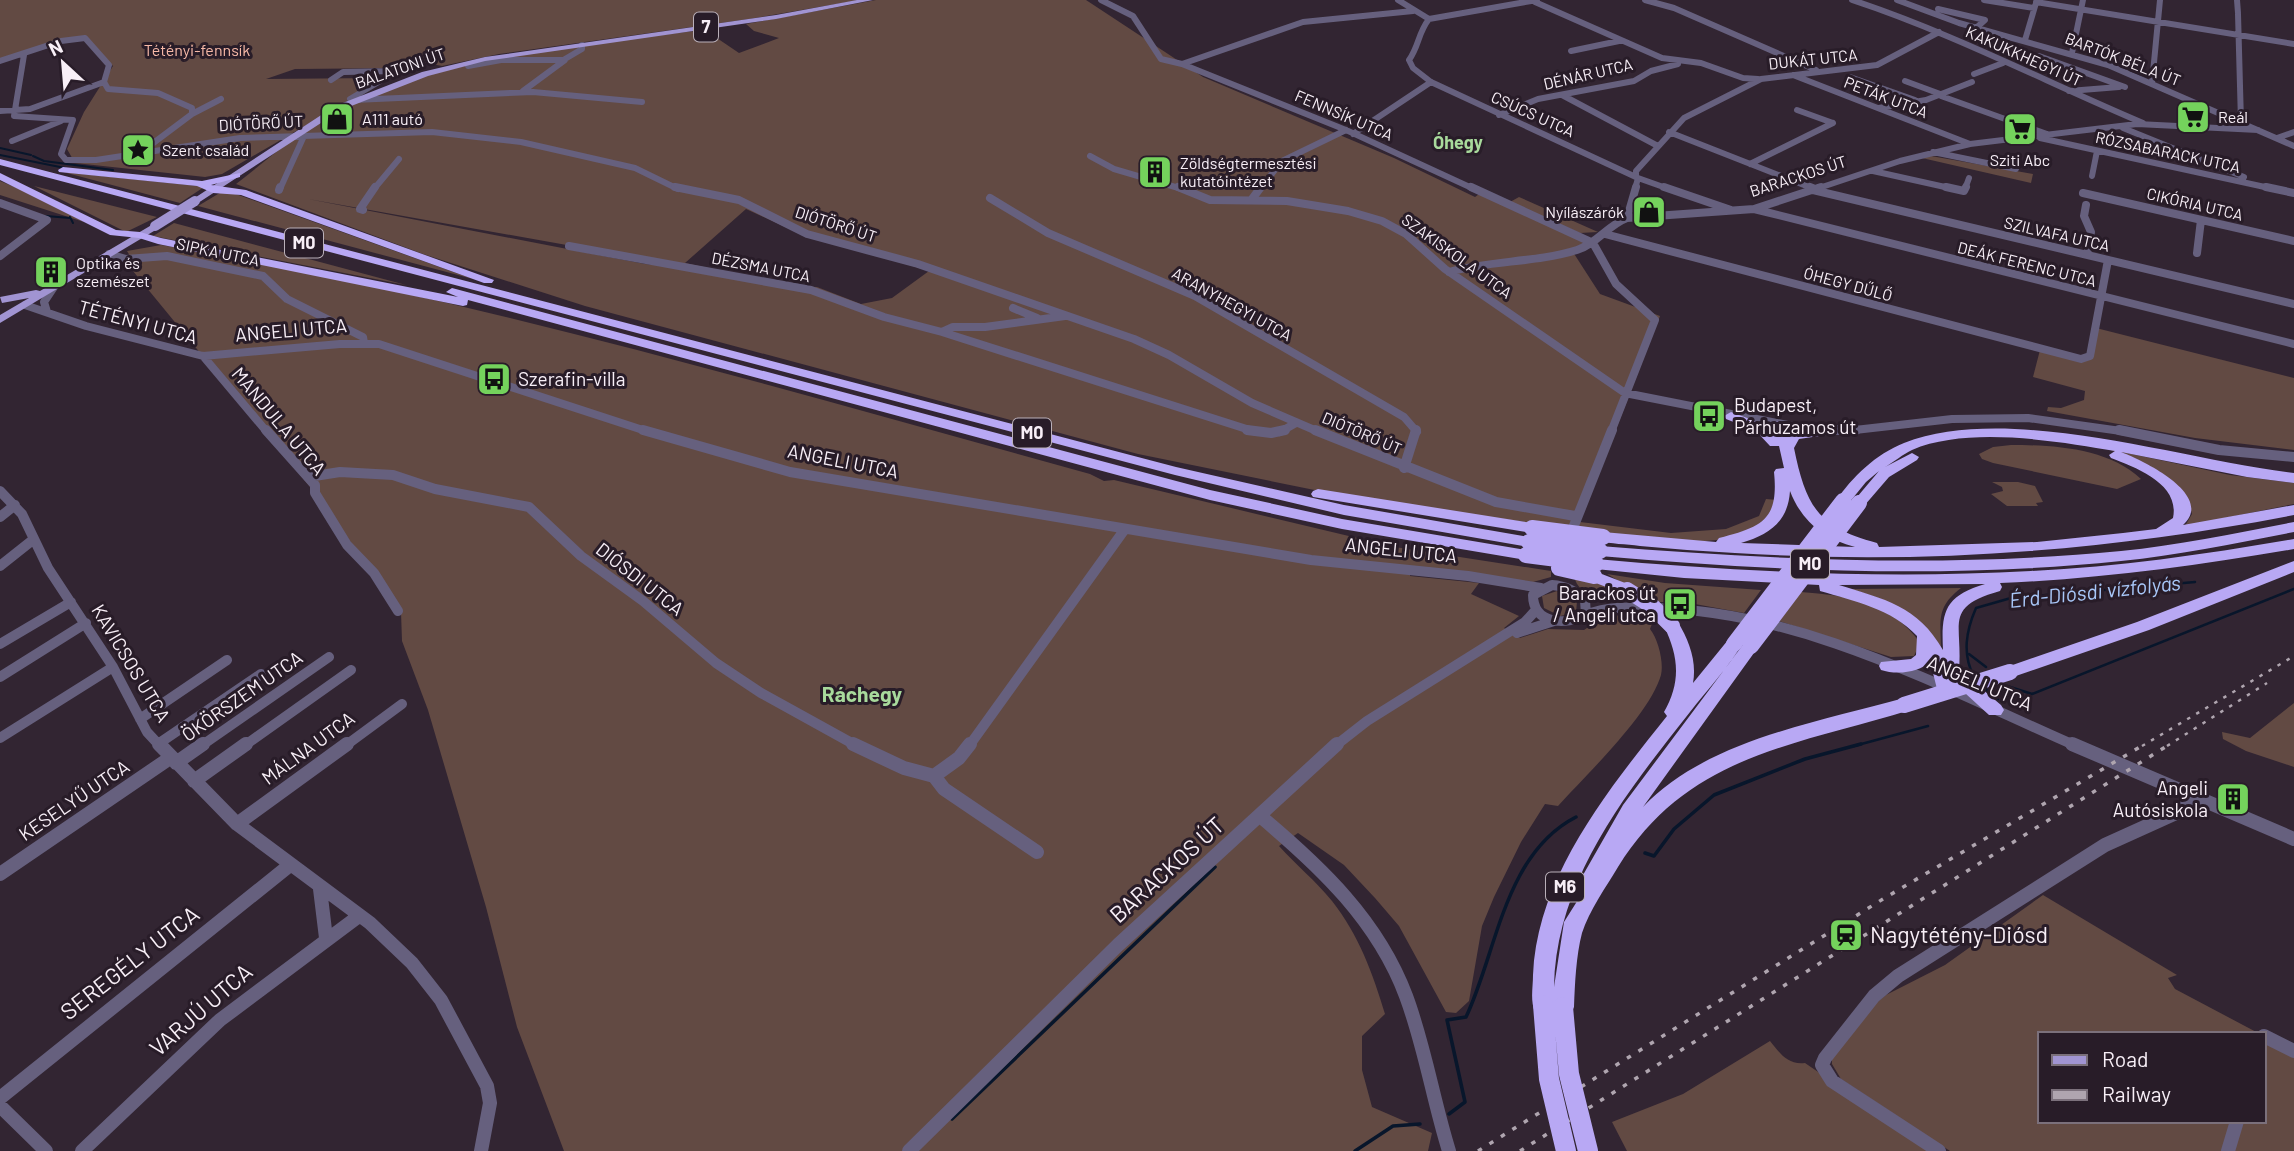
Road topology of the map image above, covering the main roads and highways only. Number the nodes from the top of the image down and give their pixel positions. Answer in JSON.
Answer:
{"nodes":[{"id":1,"x":869,"y":0,"type":"edge"},
{"id":2,"x":0,"y":160,"type":"edge"},
{"id":3,"x":0,"y":173,"type":"edge"},
{"id":4,"x":236,"y":175,"type":"junction"},
{"id":5,"x":199,"y":183,"type":"junction"},
{"id":6,"x":213,"y":190,"type":"junction"},
{"id":7,"x":242,"y":192,"type":"junction"},
{"id":8,"x":114,"y":233,"type":"junction"},
{"id":9,"x":140,"y":235,"type":"junction"},
{"id":10,"x":158,"y":241,"type":"junction"},
{"id":11,"x":120,"y":247,"type":"junction"},
{"id":12,"x":54,"y":288,"type":"junction"},
{"id":13,"x":1,"y":299,"type":"edge"},
{"id":14,"x":25,"y":305,"type":"junction"},
{"id":15,"x":549,"y":318,"type":"junction"},
{"id":16,"x":0,"y":320,"type":"edge"},
{"id":17,"x":610,"y":321,"type":"junction"},
{"id":18,"x":1731,"y":416,"type":"road end"},
{"id":19,"x":1777,"y":425,"type":"road end"},
{"id":20,"x":1828,"y":431,"type":"road end"},
{"id":21,"x":1781,"y":445,"type":"junction"},
{"id":22,"x":2294,"y":478,"type":"edge"},
{"id":23,"x":1851,"y":502,"type":"junction"},
{"id":24,"x":2294,"y":510,"type":"edge"},
{"id":25,"x":2294,"y":527,"type":"edge"},
{"id":26,"x":2149,"y":536,"type":"junction"},
{"id":27,"x":2294,"y":544,"type":"edge"},
{"id":28,"x":1669,"y":545,"type":"junction"},
{"id":29,"x":1528,"y":547,"type":"junction"},
{"id":30,"x":1953,"y":552,"type":"junction"},
{"id":31,"x":1598,"y":557,"type":"junction"},
{"id":32,"x":2294,"y":566,"type":"edge"},
{"id":33,"x":2041,"y":578,"type":"junction"},
{"id":34,"x":1808,"y":581,"type":"junction"},
{"id":35,"x":1926,"y":636,"type":"junction"},
{"id":36,"x":1742,"y":645,"type":"junction"},
{"id":37,"x":1951,"y":657,"type":"junction"},
{"id":38,"x":1886,"y":666,"type":"road end"},
{"id":39,"x":1996,"y":710,"type":"road end"},
{"id":40,"x":1657,"y":746,"type":"junction"},
{"id":41,"x":1572,"y":931,"type":"junction"},
{"id":42,"x":1553,"y":1006,"type":"junction"},
{"id":43,"x":1566,"y":1151,"type":"edge"},
{"id":44,"x":1588,"y":1151,"type":"edge"}],
"edges":[{"from":1,"to":4,"type":"main road","name":"BALATONI ÚT","number":"7"},
{"from":2,"to":5,"type":"highway"},
{"from":2,"to":17,"type":"highway","number":"M0"},
{"from":3,"to":8,"type":"highway"},
{"from":3,"to":15,"type":"highway","number":"M0"},
{"from":4,"to":5,"type":"highway"},
{"from":4,"to":6,"type":"main road","name":"BALATONI ÚT","number":"7"},
{"from":4,"to":7,"type":"highway"},
{"from":5,"to":6,"type":"highway"},
{"from":6,"to":7,"type":"highway"},
{"from":6,"to":9,"type":"main road","name":"BALATONI ÚT","number":"7","bridge":true},
{"from":7,"to":17,"type":"highway"},
{"from":8,"to":9,"type":"highway"},
{"from":8,"to":11,"type":"highway"},
{"from":9,"to":10,"type":"highway"},
{"from":9,"to":11,"type":"main road","name":"BALATONI ÚT","number":"7"},
{"from":10,"to":11,"type":"highway"},
{"from":10,"to":15,"type":"highway"},
{"from":11,"to":12,"type":"main road","name":"BALATONI ÚT","number":"7"},
{"from":12,"to":13,"type":"main road"},
{"from":12,"to":14,"type":"main road","name":"BALATONI ÚT","number":"7"},
{"from":13,"to":14,"type":"main road"},
{"from":14,"to":16,"type":"main road","name":"BALATONI ÚT","number":"7"},
{"from":15,"to":29,"type":"highway","number":"M0"},
{"from":17,"to":29,"type":"highway","number":"M0"},
{"from":18,"to":21,"type":"highway"},
{"from":19,"to":21,"type":"highway"},
{"from":20,"to":21,"type":"highway"},
{"from":21,"to":28,"type":"highway"},
{"from":21,"to":30,"type":"highway"},
{"from":22,"to":23,"type":"highway"},
{"from":23,"to":26,"type":"highway"},
{"from":23,"to":36,"type":"highway","bridge":true},
{"from":24,"to":26,"type":"highway"},
{"from":25,"to":31,"type":"highway","number":"M0"},
{"from":26,"to":30,"type":"highway"},
{"from":27,"to":33,"type":"highway","number":"M0"},
{"from":28,"to":30,"type":"highway"},
{"from":28,"to":31,"type":"highway"},
{"from":29,"to":31,"type":"highway","bridge":true},
{"from":29,"to":31,"type":"highway","number":"M0","bridge":true},
{"from":31,"to":34,"type":"highway","number":"M0"},
{"from":31,"to":40,"type":"highway","bridge":true},
{"from":32,"to":41,"type":"highway","bridge":true},
{"from":33,"to":34,"type":"highway","number":"M0"},
{"from":33,"to":37,"type":"highway"},
{"from":34,"to":35,"type":"highway"},
{"from":35,"to":37,"type":"highway"},
{"from":35,"to":38,"type":"highway"},
{"from":36,"to":40,"type":"highway"},
{"from":36,"to":41,"type":"highway"},
{"from":37,"to":39,"type":"highway"},
{"from":40,"to":42,"type":"highway","number":"M6"},
{"from":41,"to":42,"type":"highway","number":"M6"},
{"from":42,"to":43,"type":"highway","number":"M6","bridge":true},
{"from":42,"to":44,"type":"highway","number":"M6","bridge":true}]}
